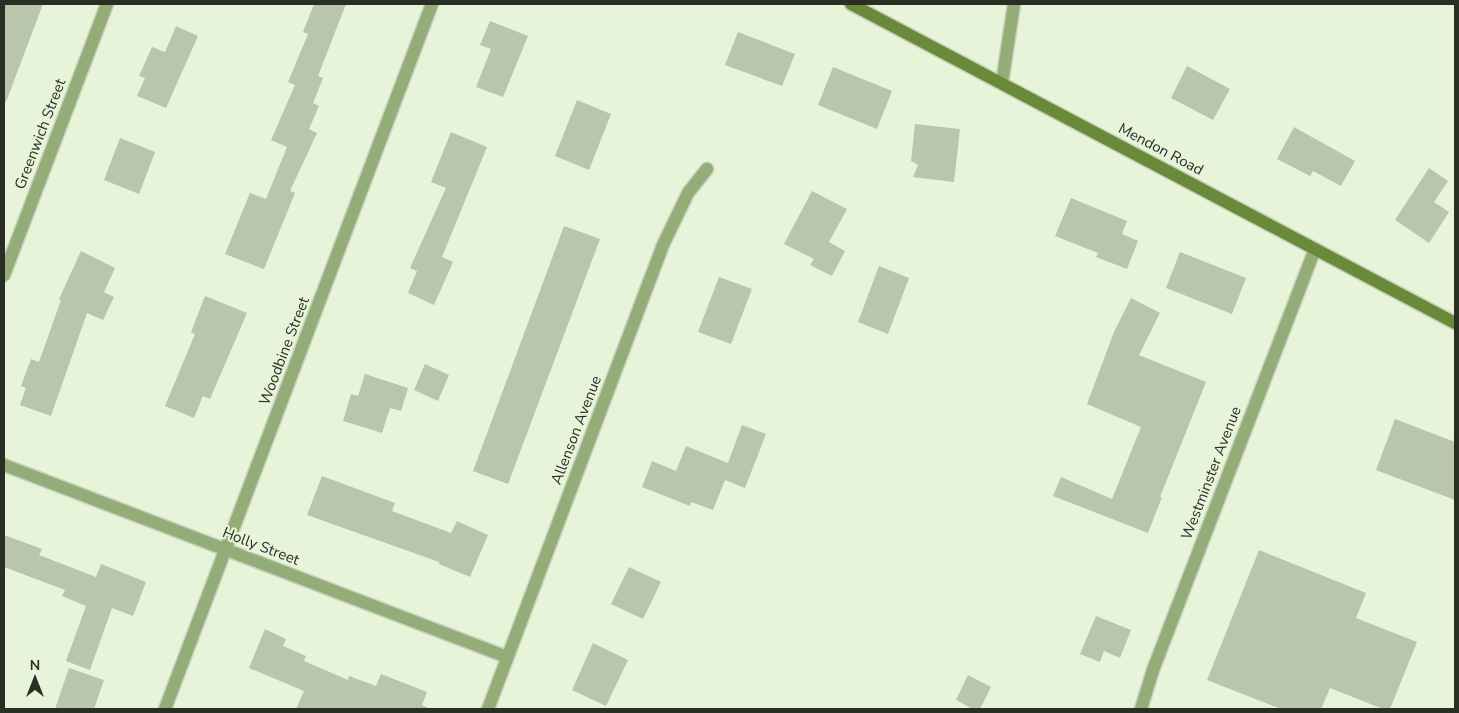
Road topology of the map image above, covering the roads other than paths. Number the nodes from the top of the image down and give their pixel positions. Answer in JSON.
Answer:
{"nodes":[{"id":1,"x":107,"y":4,"type":"edge"},
{"id":2,"x":432,"y":4,"type":"edge"},
{"id":3,"x":851,"y":4,"type":"edge"},
{"id":4,"x":1014,"y":4,"type":"edge"},
{"id":5,"x":1002,"y":84,"type":"junction"},
{"id":6,"x":707,"y":169,"type":"dead end"},
{"id":7,"x":1315,"y":249,"type":"junction"},
{"id":8,"x":4,"y":276,"type":"edge"},
{"id":9,"x":1455,"y":323,"type":"edge"},
{"id":10,"x":4,"y":466,"type":"edge"},
{"id":11,"x":226,"y":550,"type":"junction"},
{"id":12,"x":508,"y":656,"type":"junction"},
{"id":13,"x":165,"y":709,"type":"edge"},
{"id":14,"x":488,"y":709,"type":"edge"},
{"id":15,"x":1141,"y":709,"type":"edge"}],
"edges":[{"from":1,"to":8,"type":"street","name":"Greenwich Street"},
{"from":2,"to":11,"type":"street","name":"Woodbine Street"},
{"from":3,"to":5,"type":"street","name":"Mendon Road"},
{"from":4,"to":5,"type":"street"},
{"from":5,"to":7,"type":"street","name":"Mendon Road"},
{"from":6,"to":12,"type":"street","name":"Allenson Avenue"},
{"from":7,"to":9,"type":"street","name":"Mendon Road"},
{"from":7,"to":15,"type":"street","name":"Westminster Avenue"},
{"from":10,"to":11,"type":"street","name":"Holly Street"},
{"from":11,"to":12,"type":"street","name":"Holly Street"},
{"from":11,"to":13,"type":"street","name":"Woodbine Street"},
{"from":12,"to":14,"type":"street","name":"Allenson Avenue"}]}
